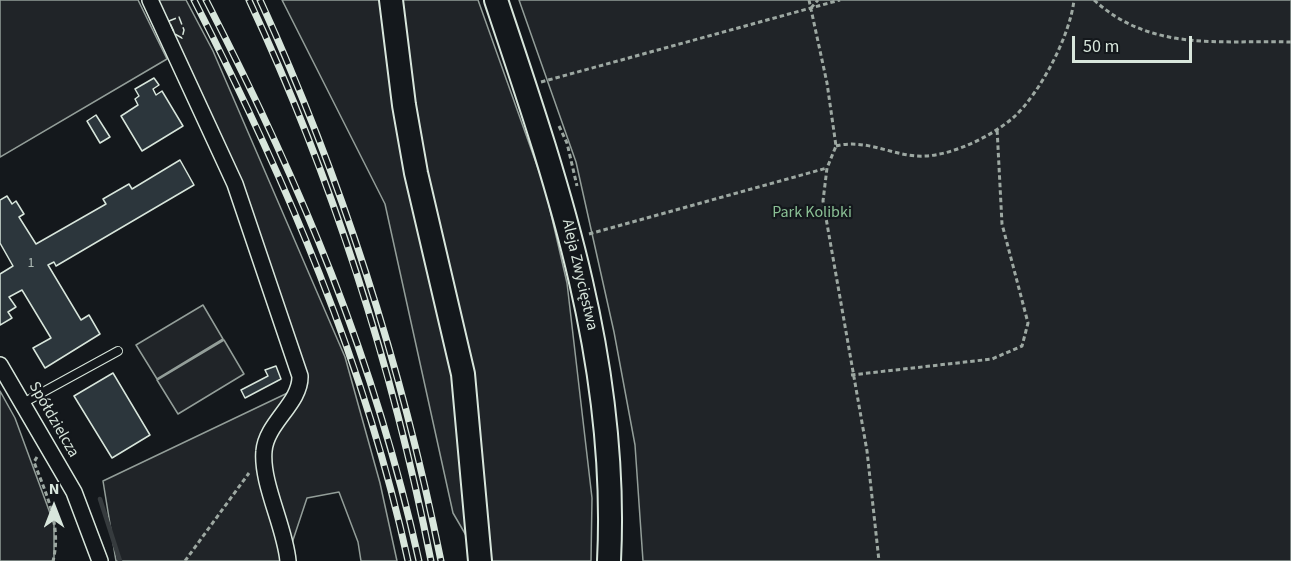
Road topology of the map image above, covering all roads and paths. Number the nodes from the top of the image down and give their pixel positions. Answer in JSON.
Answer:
{"nodes":[{"id":1,"x":150,"y":0,"type":"edge"},
{"id":2,"x":391,"y":0,"type":"edge"},
{"id":3,"x":496,"y":0,"type":"edge"},
{"id":4,"x":808,"y":0,"type":"edge"},
{"id":5,"x":818,"y":0,"type":"edge"},
{"id":6,"x":840,"y":0,"type":"edge"},
{"id":7,"x":1074,"y":0,"type":"edge"},
{"id":8,"x":1094,"y":0,"type":"edge"},
{"id":9,"x":810,"y":9,"type":"junction"},
{"id":10,"x":1291,"y":42,"type":"edge"},
{"id":11,"x":539,"y":83,"type":"dead end"},
{"id":12,"x":997,"y":128,"type":"junction"},
{"id":13,"x":836,"y":146,"type":"junction"},
{"id":14,"x":827,"y":168,"type":"junction"},
{"id":15,"x":587,"y":235,"type":"dead end"},
{"id":16,"x":118,"y":351,"type":"dead end"},
{"id":17,"x":0,"y":365,"type":"edge"},
{"id":18,"x":851,"y":375,"type":"junction"},
{"id":19,"x":23,"y":403,"type":"junction"},
{"id":20,"x":264,"y":449,"type":"junction"},
{"id":21,"x":42,"y":453,"type":"dead end"},
{"id":22,"x":53,"y":561,"type":"edge"},
{"id":23,"x":100,"y":561,"type":"edge"},
{"id":24,"x":185,"y":561,"type":"edge"},
{"id":25,"x":288,"y":561,"type":"edge"},
{"id":26,"x":480,"y":561,"type":"edge"},
{"id":27,"x":609,"y":561,"type":"edge"},
{"id":28,"x":879,"y":561,"type":"edge"}],
"edges":[{"from":1,"to":20,"type":"street"},
{"from":2,"to":26,"type":"main road"},
{"from":3,"to":27,"type":"main road","name":"Aleja Zwycięstwa"},
{"from":4,"to":9,"type":"path"},
{"from":5,"to":9,"type":"path"},
{"from":6,"to":9,"type":"path"},
{"from":7,"to":12,"type":"path"},
{"from":8,"to":10,"type":"path"},
{"from":9,"to":11,"type":"path"},
{"from":9,"to":13,"type":"path"},
{"from":12,"to":13,"type":"path"},
{"from":12,"to":18,"type":"path"},
{"from":13,"to":14,"type":"path"},
{"from":14,"to":15,"type":"path"},
{"from":14,"to":18,"type":"path"},
{"from":16,"to":19,"type":"lane"},
{"from":17,"to":19,"type":"street","name":"Spółdzielcza"},
{"from":18,"to":28,"type":"path"},
{"from":19,"to":23,"type":"street","name":"Spółdzielcza"},
{"from":20,"to":24,"type":"path"},
{"from":20,"to":25,"type":"street"},
{"from":21,"to":22,"type":"path"}]}
